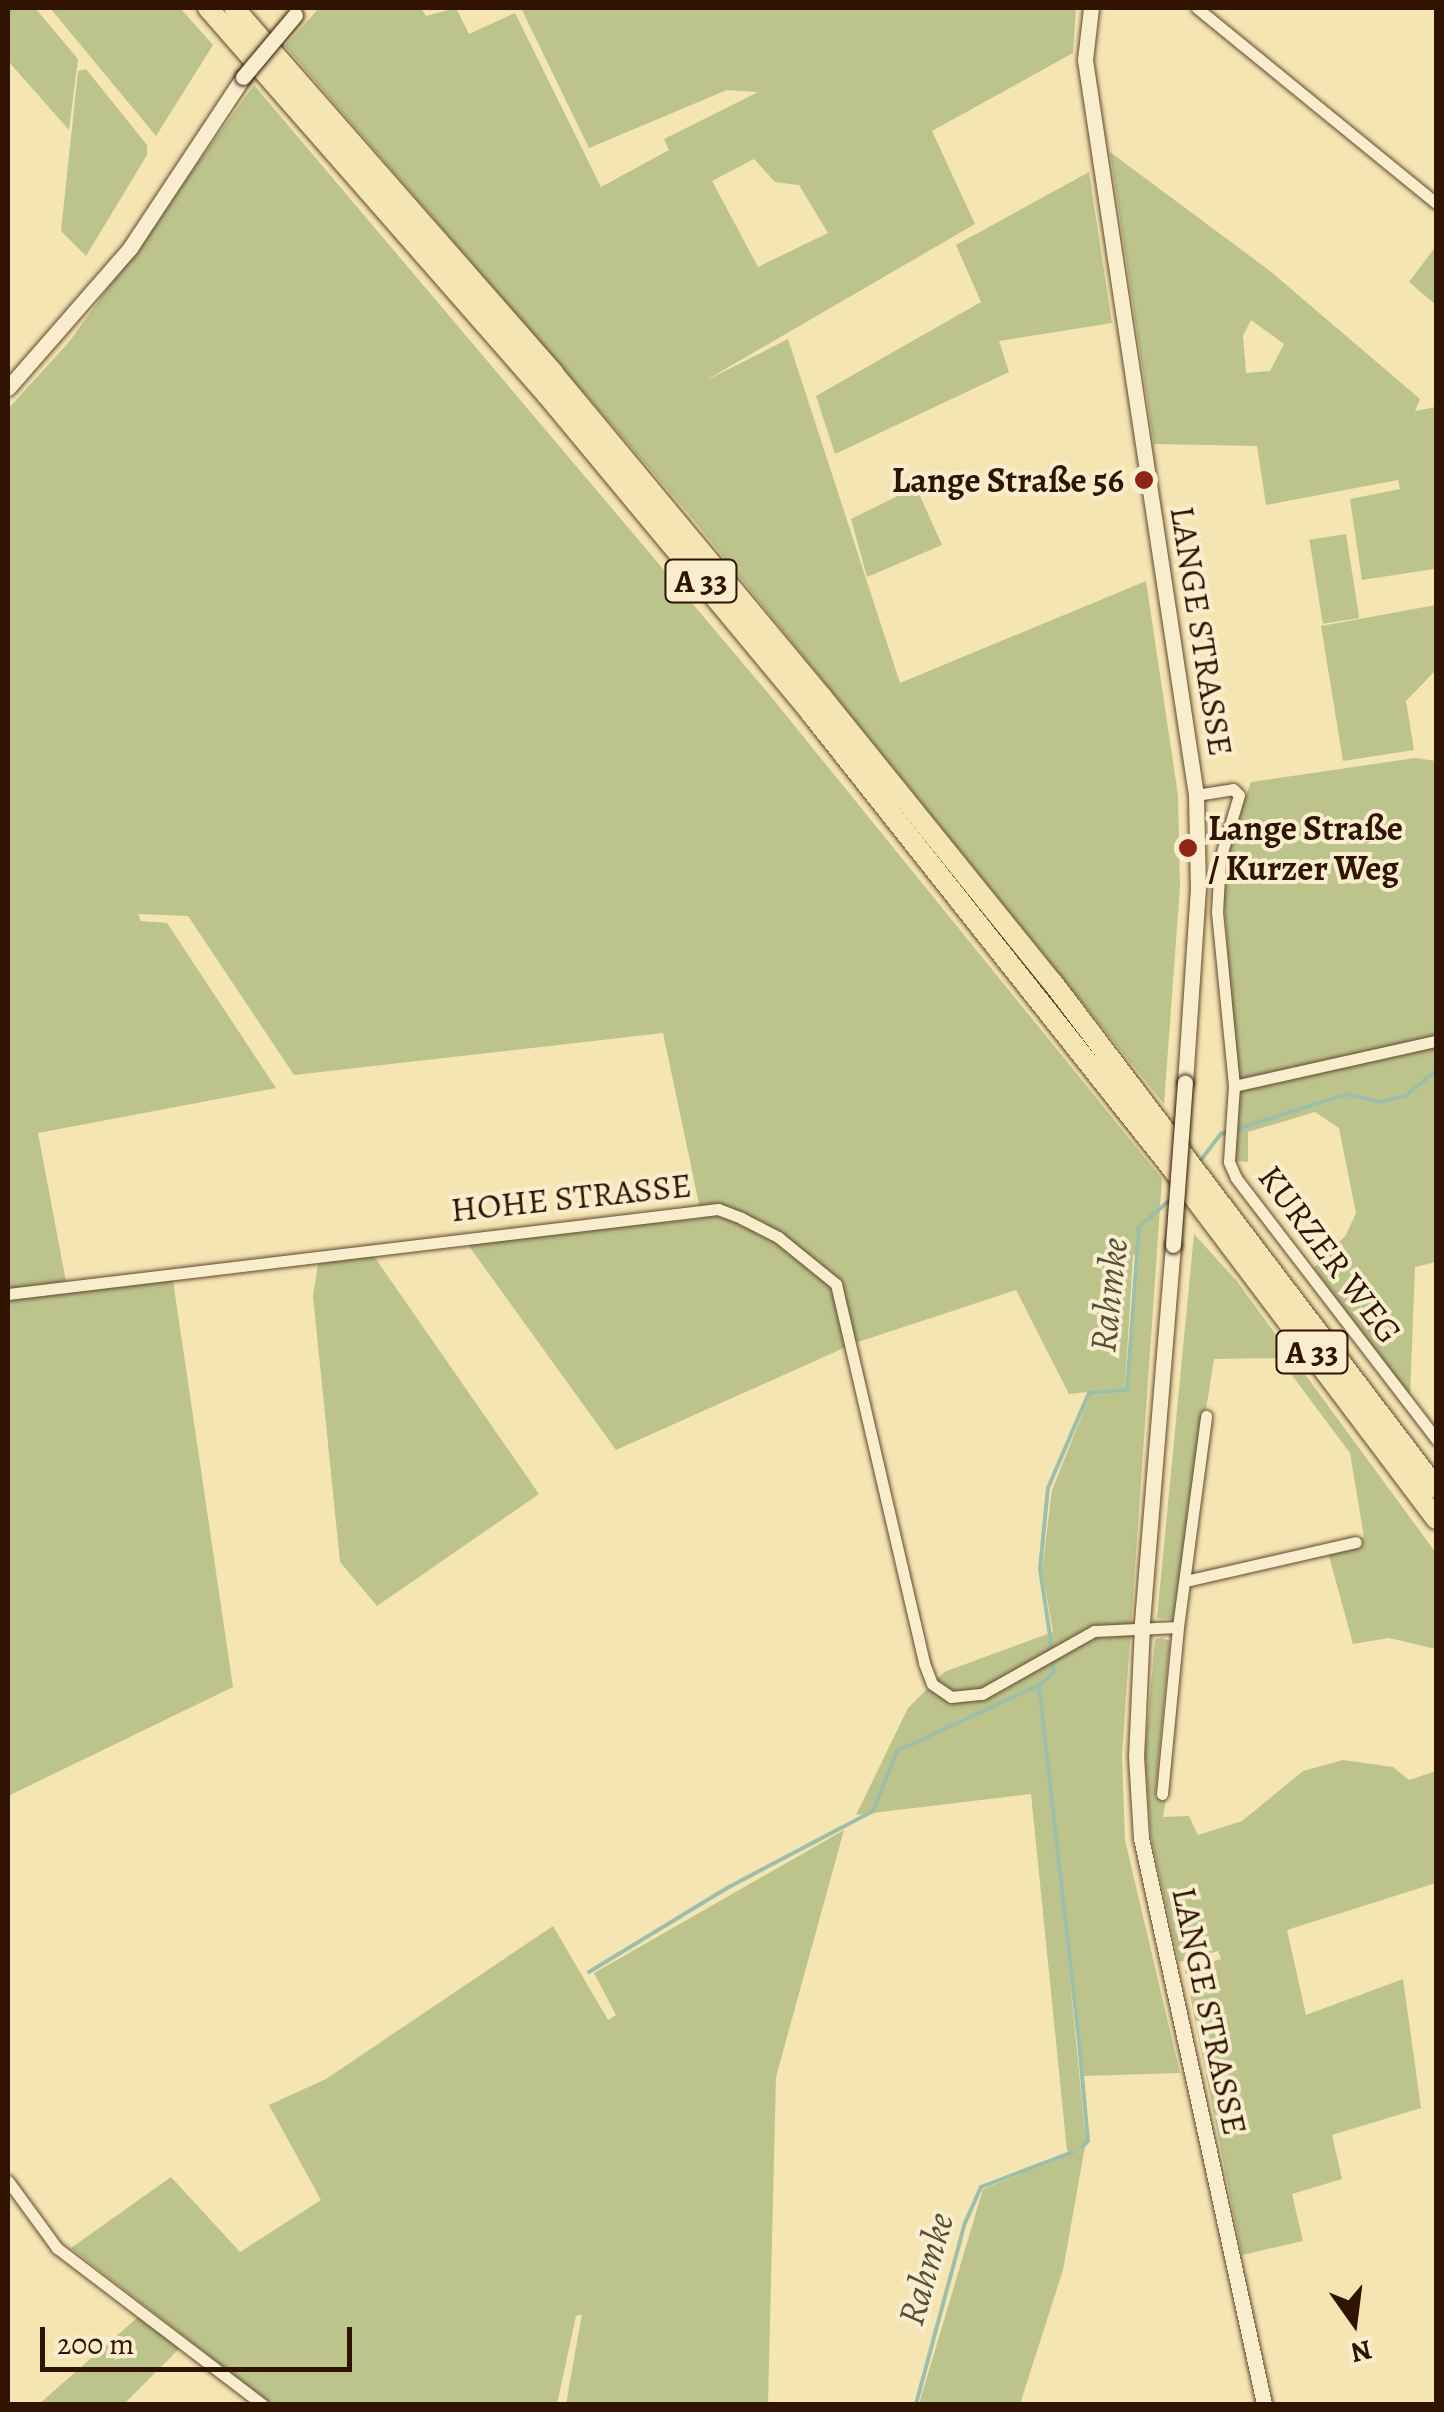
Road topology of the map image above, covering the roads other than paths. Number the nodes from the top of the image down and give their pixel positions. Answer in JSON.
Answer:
{"nodes":[{"id":1,"x":208,"y":8,"type":"edge"},
{"id":2,"x":234,"y":8,"type":"edge"},
{"id":3,"x":1092,"y":8,"type":"edge"},
{"id":4,"x":1197,"y":8,"type":"edge"},
{"id":5,"x":299,"y":11,"type":"edge"},
{"id":6,"x":1436,"y":203,"type":"edge"},
{"id":7,"x":8,"y":388,"type":"edge"},
{"id":8,"x":1196,"y":795,"type":"junction"},
{"id":9,"x":1436,"y":1041,"type":"edge"},
{"id":10,"x":1234,"y":1086,"type":"junction"},
{"id":11,"x":1187,"y":1172,"type":"junction"},
{"id":12,"x":8,"y":1294,"type":"edge"},
{"id":13,"x":1206,"y":1416,"type":"dead end"},
{"id":14,"x":1436,"y":1439,"type":"edge"},
{"id":15,"x":1436,"y":1488,"type":"edge"},
{"id":16,"x":1436,"y":1519,"type":"edge"},
{"id":17,"x":1356,"y":1542,"type":"dead end"},
{"id":18,"x":1186,"y":1581,"type":"junction"},
{"id":19,"x":1142,"y":1626,"type":"junction"},
{"id":20,"x":1178,"y":1627,"type":"junction"},
{"id":21,"x":1162,"y":1794,"type":"dead end"},
{"id":22,"x":8,"y":2180,"type":"edge"},
{"id":23,"x":262,"y":2404,"type":"edge"},
{"id":24,"x":1264,"y":2404,"type":"edge"}],
"edges":[{"from":1,"to":11,"type":"highway","number":"A 33"},
{"from":2,"to":11,"type":"highway","number":"A 33"},
{"from":3,"to":8,"type":"street","name":"LANGE STRASSE"},
{"from":4,"to":6,"type":"street"},
{"from":5,"to":7,"type":"street","bridge":true},
{"from":8,"to":10,"type":"street","name":"KURZER WEG"},
{"from":8,"to":19,"type":"street","name":"LANGE STRASSE","bridge":true},
{"from":9,"to":10,"type":"street"},
{"from":10,"to":14,"type":"street","name":"KURZER WEG"},
{"from":11,"to":15,"type":"highway","number":"A 33"},
{"from":11,"to":16,"type":"highway","number":"A 33"},
{"from":12,"to":19,"type":"street","name":"HOHE STRASSE"},
{"from":13,"to":18,"type":"street"},
{"from":17,"to":18,"type":"street"},
{"from":18,"to":20,"type":"street"},
{"from":19,"to":20,"type":"street"},
{"from":19,"to":24,"type":"street","name":"LANGE STRASSE"},
{"from":20,"to":21,"type":"street"},
{"from":22,"to":23,"type":"street"}]}
